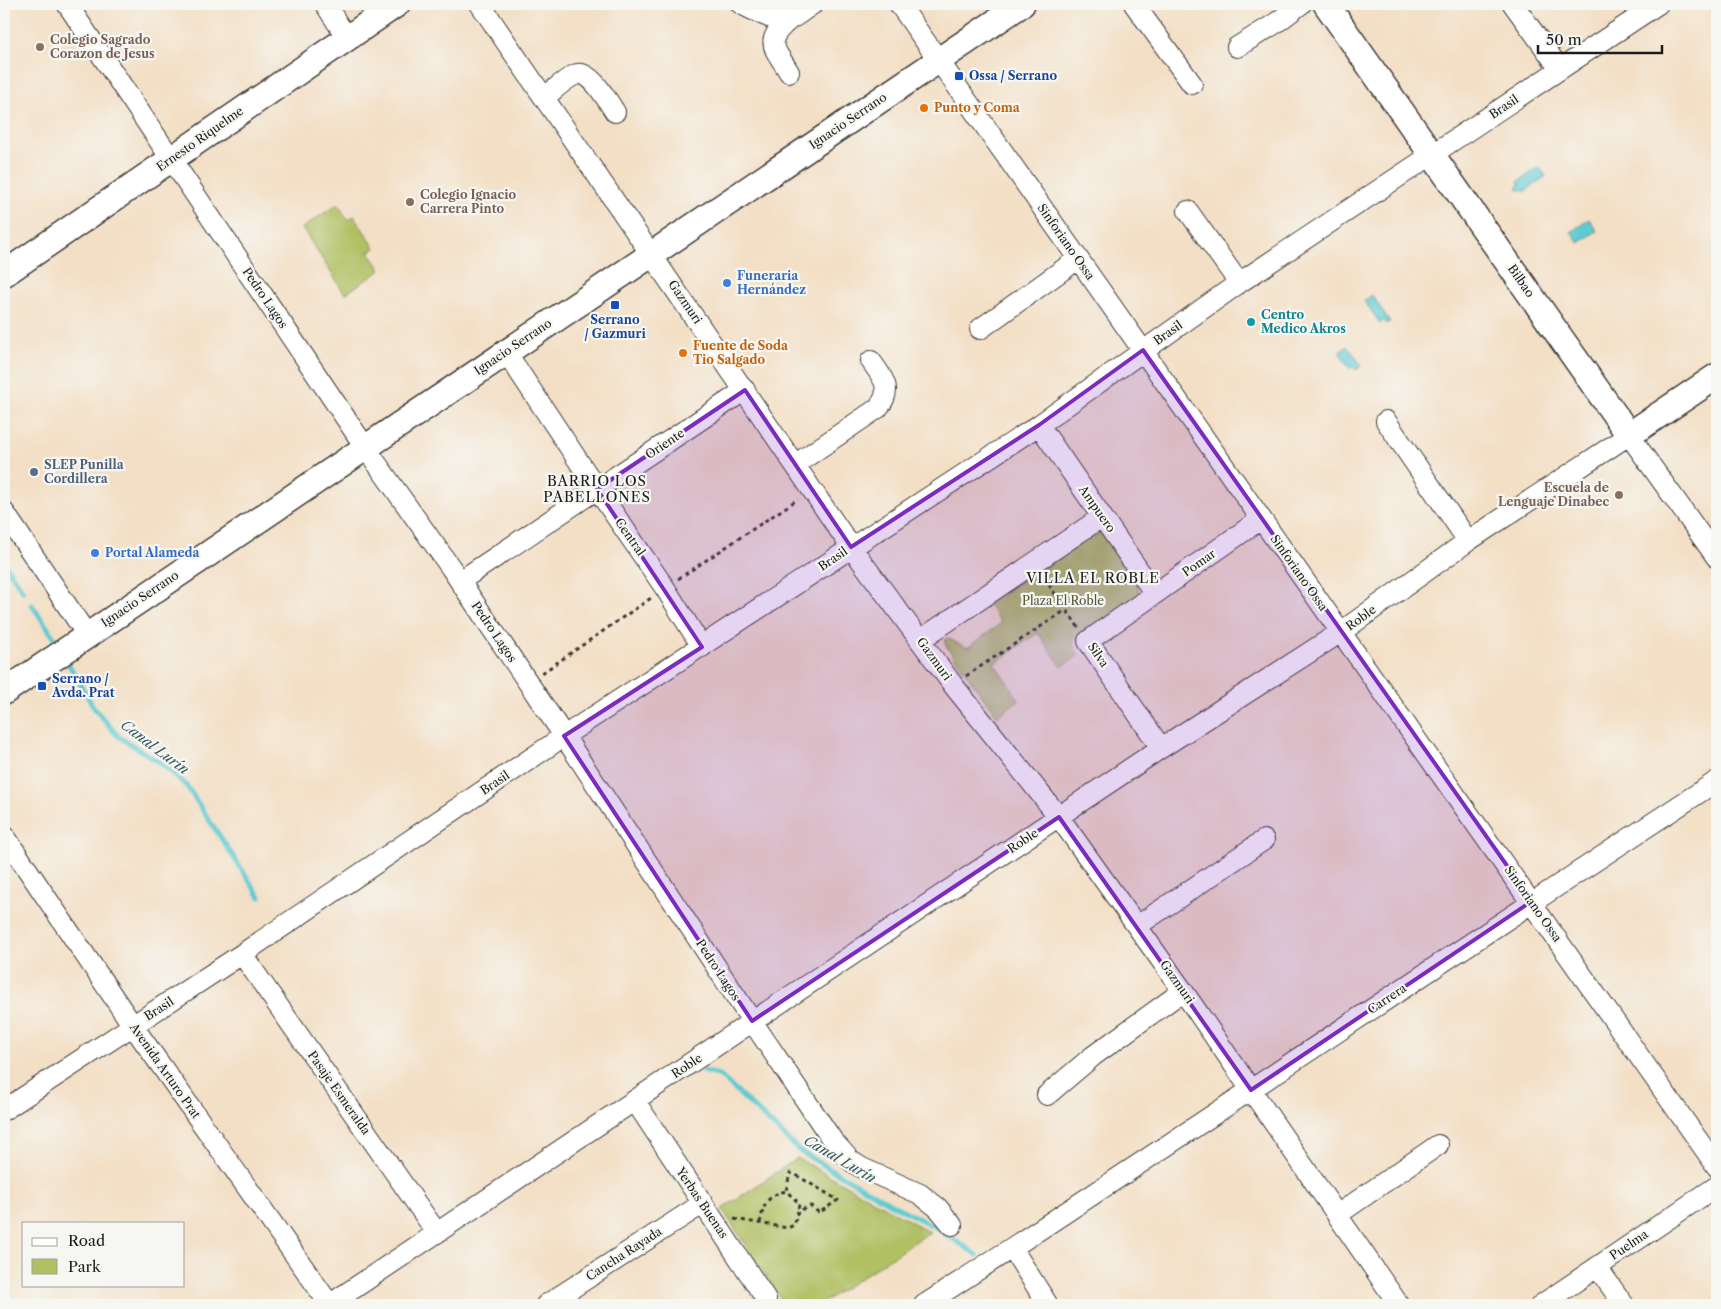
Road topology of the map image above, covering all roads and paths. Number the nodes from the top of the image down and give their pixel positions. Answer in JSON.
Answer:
{"nodes":[{"id":1,"x":67,"y":4,"type":"edge"},
{"id":2,"x":324,"y":4,"type":"edge"},
{"id":3,"x":397,"y":4,"type":"edge"},
{"id":4,"x":480,"y":4,"type":"edge"},
{"id":5,"x":741,"y":4,"type":"edge"},
{"id":6,"x":813,"y":4,"type":"edge"},
{"id":7,"x":899,"y":4,"type":"edge"},
{"id":8,"x":1022,"y":4,"type":"edge"},
{"id":9,"x":1134,"y":4,"type":"edge"},
{"id":10,"x":1301,"y":4,"type":"edge"},
{"id":11,"x":1326,"y":4,"type":"edge"},
{"id":12,"x":1513,"y":4,"type":"edge"},
{"id":13,"x":1658,"y":4,"type":"edge"},
{"id":14,"x":789,"y":20,"type":"junction"},
{"id":15,"x":347,"y":38,"type":"junction"},
{"id":16,"x":1237,"y":47,"type":"dead end"},
{"id":17,"x":938,"y":60,"type":"junction"},
{"id":18,"x":1560,"y":69,"type":"junction"},
{"id":19,"x":789,"y":72,"type":"dead end"},
{"id":20,"x":1192,"y":84,"type":"dead end"},
{"id":21,"x":545,"y":97,"type":"junction"},
{"id":22,"x":615,"y":112,"type":"dead end"},
{"id":23,"x":1432,"y":155,"type":"junction"},
{"id":24,"x":172,"y":158,"type":"junction"},
{"id":25,"x":1188,"y":211,"type":"dead end"},
{"id":26,"x":652,"y":254,"type":"junction"},
{"id":27,"x":1078,"y":259,"type":"junction"},
{"id":28,"x":4,"y":274,"type":"edge"},
{"id":29,"x":1239,"y":283,"type":"junction"},
{"id":30,"x":980,"y":329,"type":"dead end"},
{"id":31,"x":1143,"y":350,"type":"junction"},
{"id":32,"x":506,"y":352,"type":"junction"},
{"id":33,"x":872,"y":361,"type":"dead end"},
{"id":34,"x":1717,"y":376,"type":"edge"},
{"id":35,"x":745,"y":390,"type":"junction"},
{"id":36,"x":1386,"y":421,"type":"dead end"},
{"id":37,"x":1039,"y":425,"type":"junction"},
{"id":38,"x":1629,"y":435,"type":"junction"},
{"id":39,"x":365,"y":447,"type":"junction"},
{"id":40,"x":796,"y":464,"type":"junction"},
{"id":41,"x":597,"y":489,"type":"junction"},
{"id":42,"x":4,"y":512,"type":"edge"},
{"id":43,"x":1102,"y":517,"type":"junction"},
{"id":44,"x":1261,"y":519,"type":"junction"},
{"id":45,"x":1468,"y":541,"type":"junction"},
{"id":46,"x":851,"y":547,"type":"junction"},
{"id":47,"x":1717,"y":558,"type":"edge"},
{"id":48,"x":1034,"y":563,"type":"junction"},
{"id":49,"x":460,"y":581,"type":"junction"},
{"id":50,"x":1154,"y":594,"type":"junction"},
{"id":51,"x":1066,"y":610,"type":"junction"},
{"id":52,"x":1341,"y":632,"type":"junction"},
{"id":53,"x":87,"y":635,"type":"junction"},
{"id":54,"x":920,"y":640,"type":"junction"},
{"id":55,"x":1088,"y":641,"type":"junction"},
{"id":56,"x":702,"y":647,"type":"junction"},
{"id":57,"x":953,"y":685,"type":"junction"},
{"id":58,"x":4,"y":692,"type":"edge"},
{"id":59,"x":564,"y":736,"type":"junction"},
{"id":60,"x":1160,"y":748,"type":"junction"},
{"id":61,"x":1717,"y":781,"type":"edge"},
{"id":62,"x":1059,"y":817,"type":"junction"},
{"id":63,"x":4,"y":834,"type":"edge"},
{"id":64,"x":1264,"y":840,"type":"dead end"},
{"id":65,"x":1532,"y":902,"type":"junction"},
{"id":66,"x":1137,"y":926,"type":"junction"},
{"id":67,"x":242,"y":954,"type":"junction"},
{"id":68,"x":1183,"y":991,"type":"junction"},
{"id":69,"x":752,"y":1021,"type":"junction"},
{"id":70,"x":133,"y":1026,"type":"junction"},
{"id":71,"x":1251,"y":1090,"type":"junction"},
{"id":72,"x":1047,"y":1095,"type":"dead end"},
{"id":73,"x":635,"y":1101,"type":"junction"},
{"id":74,"x":4,"y":1110,"type":"edge"},
{"id":75,"x":1438,"y":1146,"type":"dead end"},
{"id":76,"x":1717,"y":1167,"type":"edge"},
{"id":77,"x":1717,"y":1186,"type":"edge"},
{"id":78,"x":786,"y":1190,"type":"junction"},
{"id":79,"x":702,"y":1204,"type":"junction"},
{"id":80,"x":798,"y":1211,"type":"junction"},
{"id":81,"x":1336,"y":1215,"type":"junction"},
{"id":82,"x":726,"y":1218,"type":"dead end"},
{"id":83,"x":760,"y":1223,"type":"junction"},
{"id":84,"x":952,"y":1225,"type":"dead end"},
{"id":85,"x":437,"y":1233,"type":"junction"},
{"id":86,"x":1012,"y":1248,"type":"junction"},
{"id":87,"x":1597,"y":1267,"type":"junction"},
{"id":88,"x":1397,"y":1304,"type":"edge"},
{"id":89,"x":330,"y":1305,"type":"edge"},
{"id":90,"x":546,"y":1305,"type":"edge"},
{"id":91,"x":766,"y":1305,"type":"edge"},
{"id":92,"x":924,"y":1305,"type":"edge"},
{"id":93,"x":1048,"y":1305,"type":"edge"},
{"id":94,"x":1541,"y":1305,"type":"edge"},
{"id":95,"x":1624,"y":1305,"type":"edge"}],
"edges":[{"from":1,"to":24,"type":"street","name":"Pedro Lagos"},
{"from":2,"to":15,"type":"street"},
{"from":3,"to":15,"type":"main road","name":"Ernesto Riquelme"},
{"from":4,"to":21,"type":"street","name":"Gazmuri"},
{"from":5,"to":14,"type":"street"},
{"from":6,"to":14,"type":"street"},
{"from":7,"to":17,"type":"street","name":"Sinforiano Ossa"},
{"from":8,"to":17,"type":"main road","name":"Ignacio Serrano"},
{"from":9,"to":20,"type":"street"},
{"from":10,"to":16,"type":"street"},
{"from":11,"to":23,"type":"main road","name":"Bilbao"},
{"from":12,"to":18,"type":"street"},
{"from":13,"to":18,"type":"street","name":"Brasil"},
{"from":14,"to":19,"type":"street"},
{"from":15,"to":24,"type":"main road","name":"Ernesto Riquelme"},
{"from":17,"to":26,"type":"main road","name":"Ignacio Serrano"},
{"from":17,"to":27,"type":"street","name":"Sinforiano Ossa"},
{"from":18,"to":23,"type":"street","name":"Brasil"},
{"from":21,"to":22,"type":"street"},
{"from":21,"to":26,"type":"street","name":"Gazmuri"},
{"from":23,"to":29,"type":"street","name":"Brasil"},
{"from":23,"to":38,"type":"main road","name":"Bilbao"},
{"from":24,"to":28,"type":"main road","name":"Ernesto Riquelme"},
{"from":24,"to":39,"type":"street","name":"Pedro Lagos"},
{"from":25,"to":29,"type":"street"},
{"from":26,"to":32,"type":"main road","name":"Ignacio Serrano"},
{"from":26,"to":35,"type":"street","name":"Gazmuri"},
{"from":27,"to":30,"type":"street"},
{"from":27,"to":31,"type":"street","name":"Sinforiano Ossa"},
{"from":29,"to":31,"type":"street","name":"Brasil"},
{"from":31,"to":37,"type":"street","name":"Brasil"},
{"from":31,"to":44,"type":"street","name":"Sinforiano Ossa"},
{"from":32,"to":39,"type":"main road","name":"Ignacio Serrano"},
{"from":32,"to":41,"type":"street","name":"Central"},
{"from":33,"to":40,"type":"street"},
{"from":34,"to":38,"type":"main road","name":"Roble"},
{"from":35,"to":40,"type":"street","name":"Gazmuri"},
{"from":35,"to":41,"type":"street","name":"Oriente"},
{"from":36,"to":45,"type":"street"},
{"from":37,"to":43,"type":"street","name":"Ampuero"},
{"from":37,"to":46,"type":"street","name":"Brasil"},
{"from":38,"to":45,"type":"street","name":"Roble"},
{"from":38,"to":47,"type":"street","name":"Bilbao"},
{"from":39,"to":49,"type":"street","name":"Pedro Lagos"},
{"from":39,"to":53,"type":"main road","name":"Ignacio Serrano"},
{"from":40,"to":46,"type":"street","name":"Gazmuri"},
{"from":41,"to":49,"type":"street","name":"Oriente"},
{"from":41,"to":56,"type":"street","name":"Central"},
{"from":42,"to":53,"type":"street"},
{"from":43,"to":48,"type":"street"},
{"from":43,"to":50,"type":"street","name":"Ampuero"},
{"from":44,"to":50,"type":"street","name":"Pomar"},
{"from":44,"to":52,"type":"street","name":"Sinforiano Ossa"},
{"from":45,"to":52,"type":"street","name":"Roble"},
{"from":46,"to":54,"type":"street","name":"Gazmuri"},
{"from":46,"to":56,"type":"street","name":"Brasil"},
{"from":48,"to":51,"type":"path","name":"Silva"},
{"from":48,"to":54,"type":"street"},
{"from":49,"to":59,"type":"street","name":"Pedro Lagos"},
{"from":50,"to":55,"type":"street","name":"Pomar"},
{"from":51,"to":55,"type":"path","name":"Silva"},
{"from":51,"to":57,"type":"path"},
{"from":52,"to":60,"type":"street","name":"Roble"},
{"from":52,"to":65,"type":"street","name":"Sinforiano Ossa"},
{"from":53,"to":58,"type":"main road","name":"Ignacio Serrano"},
{"from":54,"to":57,"type":"street","name":"Gazmuri"},
{"from":55,"to":60,"type":"street","name":"Silva"},
{"from":56,"to":59,"type":"street","name":"Brasil"},
{"from":57,"to":62,"type":"street","name":"Gazmuri"},
{"from":59,"to":67,"type":"street","name":"Brasil"},
{"from":59,"to":69,"type":"street","name":"Pedro Lagos"},
{"from":60,"to":62,"type":"street","name":"Roble"},
{"from":61,"to":65,"type":"street","name":"Carrera"},
{"from":62,"to":66,"type":"street","name":"Gazmuri"},
{"from":62,"to":69,"type":"street","name":"Roble"},
{"from":63,"to":70,"type":"street","name":"Avenida Arturo Prat"},
{"from":64,"to":66,"type":"street"},
{"from":65,"to":71,"type":"street","name":"Carrera"},
{"from":65,"to":76,"type":"street","name":"Sinforiano Ossa"},
{"from":66,"to":68,"type":"street","name":"Gazmuri"},
{"from":67,"to":70,"type":"street","name":"Brasil"},
{"from":67,"to":85,"type":"street","name":"Pasaje Esmeralda"},
{"from":68,"to":71,"type":"street","name":"Gazmuri"},
{"from":68,"to":72,"type":"street"},
{"from":69,"to":73,"type":"street","name":"Roble"},
{"from":69,"to":84,"type":"street","name":"Pedro Lagos"},
{"from":70,"to":74,"type":"street","name":"Brasil"},
{"from":70,"to":89,"type":"street","name":"Avenida Arturo Prat"},
{"from":71,"to":81,"type":"street","name":"Gazmuri"},
{"from":71,"to":86,"type":"street","name":"Carrera"},
{"from":73,"to":79,"type":"street","name":"Yerbas Buenas"},
{"from":73,"to":85,"type":"street","name":"Roble"},
{"from":75,"to":81,"type":"street"},
{"from":77,"to":87,"type":"street","name":"Puelma"},
{"from":78,"to":80,"type":"path"},
{"from":78,"to":80,"type":"path"},
{"from":78,"to":83,"type":"path"},
{"from":79,"to":90,"type":"street","name":"Cancha Rayada"},
{"from":79,"to":91,"type":"street","name":"Yerbas Buenas"},
{"from":80,"to":83,"type":"path"},
{"from":81,"to":88,"type":"street","name":"Gazmuri"},
{"from":82,"to":83,"type":"path"},
{"from":85,"to":89,"type":"street","name":"Roble"},
{"from":86,"to":92,"type":"street","name":"Carrera"},
{"from":86,"to":93,"type":"street"},
{"from":87,"to":94,"type":"street","name":"Puelma"},
{"from":87,"to":95,"type":"street"}]}
